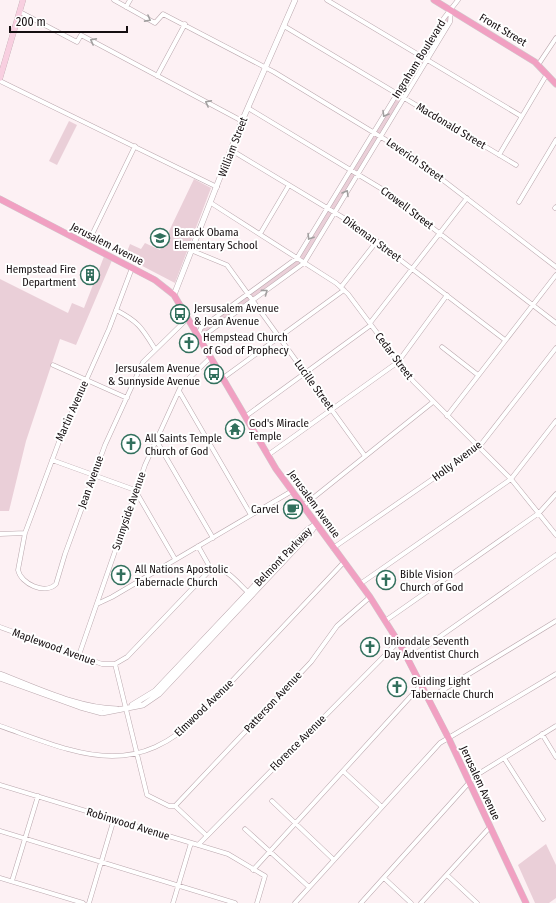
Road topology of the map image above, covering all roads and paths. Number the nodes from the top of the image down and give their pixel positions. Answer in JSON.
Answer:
{"nodes":[{"id":1,"x":23,"y":0,"type":"edge"},
{"id":2,"x":114,"y":0,"type":"edge"},
{"id":3,"x":130,"y":0,"type":"edge"},
{"id":4,"x":295,"y":0,"type":"edge"},
{"id":5,"x":327,"y":0,"type":"edge"},
{"id":6,"x":434,"y":0,"type":"edge"},
{"id":7,"x":458,"y":0,"type":"edge"},
{"id":8,"x":126,"y":7,"type":"junction"},
{"id":9,"x":451,"y":10,"type":"junction"},
{"id":10,"x":20,"y":12,"type":"junction"},
{"id":11,"x":185,"y":24,"type":"junction"},
{"id":12,"x":284,"y":26,"type":"junction"},
{"id":13,"x":556,"y":38,"type":"edge"},
{"id":14,"x":420,"y":56,"type":"junction"},
{"id":15,"x":427,"y":60,"type":"junction"},
{"id":16,"x":538,"y":64,"type":"junction"},
{"id":17,"x":265,"y":68,"type":"junction"},
{"id":18,"x":547,"y":74,"type":"junction"},
{"id":19,"x":157,"y":76,"type":"junction"},
{"id":20,"x":0,"y":78,"type":"edge"},
{"id":21,"x":0,"y":81,"type":"edge"},
{"id":22,"x":556,"y":84,"type":"edge"},
{"id":23,"x":397,"y":94,"type":"junction"},
{"id":24,"x":404,"y":98,"type":"junction"},
{"id":25,"x":248,"y":108,"type":"junction"},
{"id":26,"x":522,"y":116,"type":"junction"},
{"id":27,"x":242,"y":121,"type":"junction"},
{"id":28,"x":374,"y":132,"type":"junction"},
{"id":29,"x":380,"y":136,"type":"junction"},
{"id":30,"x":556,"y":140,"type":"edge"},
{"id":31,"x":135,"y":146,"type":"junction"},
{"id":32,"x":231,"y":150,"type":"junction"},
{"id":33,"x":499,"y":155,"type":"junction"},
{"id":34,"x":516,"y":165,"type":"dead end"},
{"id":35,"x":350,"y":171,"type":"junction"},
{"id":36,"x":358,"y":174,"type":"junction"},
{"id":37,"x":289,"y":185,"type":"junction"},
{"id":38,"x":217,"y":186,"type":"junction"},
{"id":39,"x":467,"y":198,"type":"junction"},
{"id":40,"x":0,"y":199,"type":"edge"},
{"id":41,"x":519,"y":202,"type":"dead end"},
{"id":42,"x":211,"y":203,"type":"junction"},
{"id":43,"x":328,"y":208,"type":"junction"},
{"id":44,"x":335,"y":212,"type":"junction"},
{"id":45,"x":439,"y":233,"type":"junction"},
{"id":46,"x":260,"y":234,"type":"junction"},
{"id":47,"x":377,"y":241,"type":"junction"},
{"id":48,"x":88,"y":245,"type":"junction"},
{"id":49,"x":193,"y":251,"type":"junction"},
{"id":50,"x":297,"y":258,"type":"junction"},
{"id":51,"x":304,"y":263,"type":"junction"},
{"id":52,"x":556,"y":267,"type":"edge"},
{"id":53,"x":132,"y":268,"type":"junction"},
{"id":54,"x":412,"y":268,"type":"junction"},
{"id":55,"x":556,"y":275,"type":"edge"},
{"id":56,"x":343,"y":289,"type":"junction"},
{"id":57,"x":248,"y":294,"type":"junction"},
{"id":58,"x":174,"y":295,"type":"junction"},
{"id":59,"x":447,"y":296,"type":"junction"},
{"id":60,"x":253,"y":301,"type":"junction"},
{"id":61,"x":533,"y":305,"type":"junction"},
{"id":62,"x":116,"y":310,"type":"junction"},
{"id":63,"x":188,"y":318,"type":"junction"},
{"id":64,"x":556,"y":323,"type":"edge"},
{"id":65,"x":371,"y":324,"type":"junction"},
{"id":66,"x":198,"y":335,"type":"junction"},
{"id":67,"x":279,"y":337,"type":"junction"},
{"id":68,"x":505,"y":340,"type":"junction"},
{"id":69,"x":442,"y":347,"type":"dead end"},
{"id":70,"x":556,"y":348,"type":"edge"},
{"id":71,"x":155,"y":349,"type":"junction"},
{"id":72,"x":211,"y":358,"type":"junction"},
{"id":73,"x":398,"y":362,"type":"junction"},
{"id":74,"x":53,"y":364,"type":"dead end"},
{"id":75,"x":306,"y":373,"type":"junction"},
{"id":76,"x":478,"y":376,"type":"junction"},
{"id":77,"x":223,"y":378,"type":"junction"},
{"id":78,"x":86,"y":379,"type":"junction"},
{"id":79,"x":179,"y":391,"type":"junction"},
{"id":80,"x":127,"y":398,"type":"junction"},
{"id":81,"x":433,"y":402,"type":"junction"},
{"id":82,"x":332,"y":410,"type":"junction"},
{"id":83,"x":246,"y":416,"type":"junction"},
{"id":84,"x":447,"y":416,"type":"junction"},
{"id":85,"x":556,"y":421,"type":"edge"},
{"id":86,"x":156,"y":440,"type":"junction"},
{"id":87,"x":479,"y":447,"type":"junction"},
{"id":88,"x":268,"y":455,"type":"junction"},
{"id":89,"x":365,"y":456,"type":"junction"},
{"id":90,"x":52,"y":460,"type":"junction"},
{"id":91,"x":93,"y":475,"type":"junction"},
{"id":92,"x":511,"y":479,"type":"junction"},
{"id":93,"x":135,"y":490,"type":"junction"},
{"id":94,"x":292,"y":491,"type":"junction"},
{"id":95,"x":556,"y":494,"type":"edge"},
{"id":96,"x":303,"y":506,"type":"junction"},
{"id":97,"x":540,"y":513,"type":"junction"},
{"id":98,"x":251,"y":515,"type":"junction"},
{"id":99,"x":316,"y":524,"type":"junction"},
{"id":100,"x":25,"y":533,"type":"junction"},
{"id":101,"x":0,"y":534,"type":"edge"},
{"id":102,"x":556,"y":535,"type":"edge"},
{"id":103,"x":213,"y":538,"type":"junction"},
{"id":104,"x":198,"y":546,"type":"junction"},
{"id":105,"x":333,"y":548,"type":"junction"},
{"id":106,"x":556,"y":555,"type":"edge"},
{"id":107,"x":175,"y":559,"type":"junction"},
{"id":108,"x":344,"y":562,"type":"junction"},
{"id":109,"x":211,"y":569,"type":"junction"},
{"id":110,"x":360,"y":584,"type":"junction"},
{"id":111,"x":102,"y":588,"type":"junction"},
{"id":112,"x":250,"y":594,"type":"junction"},
{"id":113,"x":112,"y":597,"type":"junction"},
{"id":114,"x":370,"y":597,"type":"junction"},
{"id":115,"x":97,"y":604,"type":"junction"},
{"id":116,"x":385,"y":621,"type":"junction"},
{"id":117,"x":556,"y":621,"type":"edge"},
{"id":118,"x":0,"y":627,"type":"edge"},
{"id":119,"x":398,"y":642,"type":"junction"},
{"id":120,"x":79,"y":656,"type":"junction"},
{"id":121,"x":408,"y":659,"type":"junction"},
{"id":122,"x":115,"y":664,"type":"junction"},
{"id":123,"x":0,"y":674,"type":"edge"},
{"id":124,"x":556,"y":674,"type":"edge"},
{"id":125,"x":0,"y":678,"type":"edge"},
{"id":126,"x":421,"y":685,"type":"junction"},
{"id":127,"x":31,"y":688,"type":"junction"},
{"id":128,"x":428,"y":700,"type":"junction"},
{"id":129,"x":125,"y":709,"type":"junction"},
{"id":130,"x":0,"y":726,"type":"edge"},
{"id":131,"x":556,"y":726,"type":"edge"},
{"id":132,"x":542,"y":734,"type":"junction"},
{"id":133,"x":449,"y":739,"type":"junction"},
{"id":134,"x":136,"y":754,"type":"junction"},
{"id":135,"x":556,"y":757,"type":"edge"},
{"id":136,"x":504,"y":758,"type":"junction"},
{"id":137,"x":342,"y":771,"type":"junction"},
{"id":138,"x":470,"y":783,"type":"junction"},
{"id":139,"x":0,"y":785,"type":"edge"},
{"id":140,"x":38,"y":796,"type":"junction"},
{"id":141,"x":272,"y":801,"type":"dead end"},
{"id":142,"x":175,"y":806,"type":"junction"},
{"id":143,"x":382,"y":807,"type":"junction"},
{"id":144,"x":543,"y":819,"type":"dead end"},
{"id":145,"x":114,"y":820,"type":"junction"},
{"id":146,"x":295,"y":824,"type":"junction"},
{"id":147,"x":490,"y":827,"type":"junction"},
{"id":148,"x":245,"y":829,"type":"dead end"},
{"id":149,"x":0,"y":831,"type":"edge"},
{"id":150,"x":206,"y":835,"type":"junction"},
{"id":151,"x":25,"y":839,"type":"junction"},
{"id":152,"x":191,"y":843,"type":"junction"},
{"id":153,"x":198,"y":845,"type":"junction"},
{"id":154,"x":270,"y":851,"type":"junction"},
{"id":155,"x":334,"y":860,"type":"junction"},
{"id":156,"x":102,"y":862,"type":"junction"},
{"id":157,"x":253,"y":870,"type":"junction"},
{"id":158,"x":447,"y":875,"type":"junction"},
{"id":159,"x":0,"y":878,"type":"edge"},
{"id":160,"x":384,"y":878,"type":"junction"},
{"id":161,"x":12,"y":882,"type":"junction"},
{"id":162,"x":178,"y":886,"type":"junction"},
{"id":163,"x":309,"y":887,"type":"junction"},
{"id":164,"x":83,"y":903,"type":"edge"},
{"id":165,"x":89,"y":903,"type":"edge"},
{"id":166,"x":173,"y":903,"type":"edge"},
{"id":167,"x":236,"y":903,"type":"edge"},
{"id":168,"x":257,"y":903,"type":"edge"},
{"id":169,"x":295,"y":903,"type":"edge"},
{"id":170,"x":361,"y":903,"type":"edge"},
{"id":171,"x":411,"y":903,"type":"edge"},
{"id":172,"x":421,"y":903,"type":"edge"},
{"id":173,"x":477,"y":903,"type":"edge"},
{"id":174,"x":526,"y":903,"type":"edge"}],
"edges":[{"from":1,"to":10,"type":"main road"},
{"from":2,"to":8,"type":"street"},
{"from":3,"to":8,"type":"street"},
{"from":4,"to":12,"type":"street","name":"William Street"},
{"from":5,"to":14,"type":"street"},
{"from":6,"to":9,"type":"main road","name":"Front Street"},
{"from":7,"to":9,"type":"street"},
{"from":8,"to":11,"type":"street","name":"Leverich Street","one_way":true},
{"from":9,"to":14,"type":"street","name":"Ingraham Boulevard"},
{"from":9,"to":15,"type":"street","name":"Ingraham Boulevard"},
{"from":9,"to":16,"type":"main road","name":"Front Street"},
{"from":19,"to":10,"type":"street","one_way":true},
{"from":10,"to":20,"type":"main road"},
{"from":11,"to":17,"type":"street","name":"Leverich Street"},
{"from":11,"to":19,"type":"street"},
{"from":12,"to":17,"type":"street","name":"William Street"},
{"from":12,"to":23,"type":"street","name":"Macdonald Street"},
{"from":13,"to":16,"type":"street"},
{"from":14,"to":15,"type":"street"},
{"from":14,"to":23,"type":"street","name":"Ingraham Boulevard"},
{"from":15,"to":24,"type":"street","name":"Ingraham Boulevard"},
{"from":15,"to":26,"type":"street"},
{"from":16,"to":18,"type":"main road","name":"Front Street"},
{"from":17,"to":25,"type":"street","name":"William Street"},
{"from":17,"to":28,"type":"street","name":"Leverich Street"},
{"from":18,"to":22,"type":"main road","name":"Front Street"},
{"from":18,"to":26,"type":"street"},
{"from":27,"to":19,"type":"street","one_way":true},
{"from":21,"to":31,"type":"street"},
{"from":23,"to":24,"type":"street","name":"Macdonald Street"},
{"from":23,"to":28,"type":"street","name":"Ingraham Boulevard","one_way":true},
{"from":24,"to":29,"type":"street","name":"Ingraham Boulevard"},
{"from":24,"to":33,"type":"street","name":"Macdonald Street"},
{"from":25,"to":27,"type":"street","name":"William Street"},
{"from":25,"to":35,"type":"street","name":"Crowell Street"},
{"from":26,"to":33,"type":"street"},
{"from":27,"to":32,"type":"street","name":"William Street"},
{"from":28,"to":29,"type":"street","name":"Leverich Street"},
{"from":28,"to":35,"type":"street","name":"Ingraham Boulevard"},
{"from":29,"to":36,"type":"street","name":"Ingraham Boulevard"},
{"from":29,"to":39,"type":"street","name":"Leverich Street"},
{"from":30,"to":41,"type":"street"},
{"from":31,"to":38,"type":"street"},
{"from":31,"to":48,"type":"street"},
{"from":32,"to":37,"type":"street","name":"Dikeman Street"},
{"from":32,"to":38,"type":"street","name":"William Street"},
{"from":33,"to":34,"type":"street","name":"Macdonald Street"},
{"from":35,"to":36,"type":"street","name":"Crowell Street"},
{"from":35,"to":43,"type":"street","name":"Ingraham Boulevard"},
{"from":44,"to":36,"type":"street","name":"Ingraham Boulevard","one_way":true},
{"from":36,"to":45,"type":"street","name":"Crowell Street"},
{"from":37,"to":43,"type":"street","name":"Dikeman Street"},
{"from":37,"to":46,"type":"street"},
{"from":38,"to":42,"type":"street","name":"William Street"},
{"from":39,"to":45,"type":"street"},
{"from":39,"to":52,"type":"street","name":"Leverich Street"},
{"from":40,"to":48,"type":"main road","name":"Jerusalem Avenue"},
{"from":42,"to":46,"type":"street","name":"Cedar Street"},
{"from":42,"to":49,"type":"street","name":"William Street"},
{"from":43,"to":44,"type":"street","name":"Dikeman Street"},
{"from":43,"to":50,"type":"street","name":"Ingraham Boulevard","one_way":true},
{"from":44,"to":47,"type":"street","name":"Dikeman Street"},
{"from":44,"to":51,"type":"street","name":"Ingraham Boulevard"},
{"from":45,"to":54,"type":"street"},
{"from":45,"to":61,"type":"street","name":"Crowell Street"},
{"from":46,"to":50,"type":"street","name":"Cedar Street"},
{"from":47,"to":54,"type":"street","name":"Dikeman Street"},
{"from":47,"to":56,"type":"street"},
{"from":48,"to":53,"type":"main road","name":"Jerusalem Avenue"},
{"from":49,"to":57,"type":"street","name":"Lucille Street"},
{"from":49,"to":58,"type":"street","name":"William Street"},
{"from":50,"to":51,"type":"street","name":"Cedar Street"},
{"from":50,"to":57,"type":"street","name":"Ingraham Boulevard"},
{"from":51,"to":56,"type":"street","name":"Cedar Street"},
{"from":60,"to":51,"type":"street","name":"Ingraham Boulevard","one_way":true},
{"from":53,"to":58,"type":"main road","name":"Jerusalem Avenue"},
{"from":53,"to":62,"type":"street","name":"Martin Avenue"},
{"from":54,"to":59,"type":"street","name":"Dikeman Street"},
{"from":54,"to":65,"type":"street"},
{"from":55,"to":61,"type":"street"},
{"from":56,"to":65,"type":"street","name":"Cedar Street"},
{"from":56,"to":67,"type":"street"},
{"from":57,"to":60,"type":"street","name":"Lucille Street"},
{"from":57,"to":66,"type":"street","name":"Ingraham Boulevard"},
{"from":58,"to":63,"type":"main road","name":"Jerusalem Avenue"},
{"from":59,"to":68,"type":"street","name":"Dikeman Street"},
{"from":59,"to":73,"type":"street"},
{"from":60,"to":66,"type":"street","name":"Ingraham Boulevard"},
{"from":60,"to":67,"type":"street","name":"Lucille Street"},
{"from":61,"to":64,"type":"street","name":"Crowell Street"},
{"from":61,"to":68,"type":"street"},
{"from":62,"to":71,"type":"street"},
{"from":62,"to":78,"type":"street","name":"Martin Avenue"},
{"from":63,"to":66,"type":"main road","name":"Jerusalem Avenue"},
{"from":63,"to":71,"type":"street","name":"Jean Avenue"},
{"from":65,"to":73,"type":"street","name":"Cedar Street"},
{"from":65,"to":75,"type":"street"},
{"from":66,"to":72,"type":"main road","name":"Jerusalem Avenue"},
{"from":67,"to":75,"type":"street","name":"Lucille Street"},
{"from":67,"to":77,"type":"street"},
{"from":68,"to":76,"type":"street"},
{"from":69,"to":76,"type":"street"},
{"from":70,"to":87,"type":"street","name":"Holly Avenue"},
{"from":71,"to":80,"type":"street","name":"Jean Avenue"},
{"from":72,"to":77,"type":"main road","name":"Jerusalem Avenue"},
{"from":72,"to":79,"type":"street","name":"Sunnyside Avenue"},
{"from":73,"to":81,"type":"street","name":"Cedar Street"},
{"from":73,"to":82,"type":"street"},
{"from":74,"to":78,"type":"street"},
{"from":75,"to":82,"type":"street","name":"Lucille Street"},
{"from":75,"to":83,"type":"street"},
{"from":76,"to":84,"type":"street"},
{"from":77,"to":83,"type":"main road","name":"Jerusalem Avenue"},
{"from":78,"to":80,"type":"street"},
{"from":78,"to":90,"type":"street","name":"Martin Avenue"},
{"from":79,"to":86,"type":"street","name":"Sunnyside Avenue"},
{"from":79,"to":98,"type":"street"},
{"from":80,"to":91,"type":"street","name":"Jean Avenue"},
{"from":81,"to":84,"type":"street","name":"Cedar Street"},
{"from":81,"to":89,"type":"street"},
{"from":82,"to":88,"type":"street"},
{"from":82,"to":89,"type":"street","name":"Lucille Street"},
{"from":83,"to":88,"type":"main road","name":"Jerusalem Avenue"},
{"from":84,"to":87,"type":"street","name":"Cedar Street"},
{"from":85,"to":92,"type":"street"},
{"from":86,"to":93,"type":"street","name":"Sunnyside Avenue"},
{"from":86,"to":103,"type":"street"},
{"from":87,"to":92,"type":"street","name":"Cedar Street"},
{"from":87,"to":105,"type":"street","name":"Holly Avenue"},
{"from":88,"to":94,"type":"main road","name":"Jerusalem Avenue"},
{"from":89,"to":96,"type":"street"},
{"from":90,"to":91,"type":"street"},
{"from":90,"to":100,"type":"street","name":"Martin Avenue"},
{"from":91,"to":93,"type":"street"},
{"from":91,"to":100,"type":"street","name":"Jean Avenue"},
{"from":92,"to":97,"type":"street","name":"Cedar Street"},
{"from":92,"to":110,"type":"street"},
{"from":93,"to":107,"type":"street"},
{"from":93,"to":111,"type":"street","name":"Sunnyside Avenue"},
{"from":94,"to":96,"type":"main road","name":"Jerusalem Avenue"},
{"from":94,"to":98,"type":"street"},
{"from":95,"to":97,"type":"street"},
{"from":96,"to":99,"type":"main road","name":"Jerusalem Avenue"},
{"from":97,"to":102,"type":"street","name":"Cedar Street"},
{"from":97,"to":116,"type":"street"},
{"from":98,"to":103,"type":"street"},
{"from":99,"to":105,"type":"main road","name":"Jerusalem Avenue"},
{"from":99,"to":112,"type":"street","name":"Belmont Parkway"},
{"from":100,"to":101,"type":"street"},
{"from":103,"to":104,"type":"street"},
{"from":104,"to":107,"type":"street"},
{"from":104,"to":109,"type":"street"},
{"from":105,"to":108,"type":"main road","name":"Jerusalem Avenue"},
{"from":106,"to":121,"type":"street"},
{"from":107,"to":113,"type":"street"},
{"from":108,"to":110,"type":"main road","name":"Jerusalem Avenue"},
{"from":108,"to":134,"type":"street","name":"Elmwood Avenue"},
{"from":109,"to":112,"type":"street"},
{"from":109,"to":122,"type":"street"},
{"from":110,"to":114,"type":"main road","name":"Jerusalem Avenue"},
{"from":111,"to":113,"type":"street"},
{"from":111,"to":115,"type":"street","name":"Sunnyside Avenue"},
{"from":112,"to":129,"type":"street","name":"Belmont Parkway"},
{"from":113,"to":115,"type":"street"},
{"from":114,"to":116,"type":"main road","name":"Jerusalem Avenue"},
{"from":114,"to":142,"type":"street","name":"Patterson Avenue"},
{"from":115,"to":120,"type":"street","name":"Sunnyside Avenue"},
{"from":116,"to":119,"type":"main road","name":"Jerusalem Avenue"},
{"from":117,"to":128,"type":"street"},
{"from":118,"to":120,"type":"street","name":"Maplewood Avenue"},
{"from":119,"to":121,"type":"main road","name":"Jerusalem Avenue"},
{"from":119,"to":150,"type":"street","name":"Florence Avenue"},
{"from":120,"to":122,"type":"street","name":"Maplewood Avenue"},
{"from":121,"to":126,"type":"main road","name":"Jerusalem Avenue"},
{"from":122,"to":129,"type":"street"},
{"from":123,"to":127,"type":"street"},
{"from":124,"to":133,"type":"street"},
{"from":125,"to":127,"type":"street"},
{"from":126,"to":128,"type":"main road","name":"Jerusalem Avenue"},
{"from":126,"to":137,"type":"street"},
{"from":127,"to":129,"type":"street"},
{"from":128,"to":133,"type":"main road","name":"Jerusalem Avenue"},
{"from":129,"to":134,"type":"street"},
{"from":130,"to":134,"type":"street","name":"Elmwood Avenue"},
{"from":131,"to":132,"type":"street"},
{"from":132,"to":135,"type":"street"},
{"from":132,"to":136,"type":"street"},
{"from":133,"to":138,"type":"main road","name":"Jerusalem Avenue"},
{"from":133,"to":143,"type":"street"},
{"from":134,"to":142,"type":"street"},
{"from":136,"to":138,"type":"street"},
{"from":136,"to":144,"type":"street"},
{"from":137,"to":143,"type":"street"},
{"from":137,"to":146,"type":"street"},
{"from":138,"to":147,"type":"main road","name":"Jerusalem Avenue"},
{"from":138,"to":160,"type":"street"},
{"from":139,"to":140,"type":"street","name":"Robinwood Avenue"},
{"from":140,"to":145,"type":"street","name":"Robinwood Avenue"},
{"from":140,"to":151,"type":"street"},
{"from":141,"to":146,"type":"street"},
{"from":142,"to":150,"type":"street"},
{"from":143,"to":155,"type":"street"},
{"from":145,"to":152,"type":"street","name":"Robinwood Avenue"},
{"from":145,"to":156,"type":"street"},
{"from":146,"to":154,"type":"street"},
{"from":146,"to":155,"type":"street"},
{"from":147,"to":158,"type":"street"},
{"from":147,"to":174,"type":"main road","name":"Jerusalem Avenue"},
{"from":148,"to":154,"type":"street"},
{"from":149,"to":151,"type":"street"},
{"from":150,"to":153,"type":"street","name":"Florence Avenue"},
{"from":151,"to":156,"type":"street"},
{"from":151,"to":161,"type":"street"},
{"from":152,"to":153,"type":"street","name":"Robinwood Avenue"},
{"from":152,"to":162,"type":"street"},
{"from":153,"to":157,"type":"street","name":"Robinwood Avenue"},
{"from":154,"to":157,"type":"street"},
{"from":154,"to":163,"type":"street"},
{"from":155,"to":163,"type":"street"},
{"from":156,"to":162,"type":"street"},
{"from":156,"to":165,"type":"street"},
{"from":157,"to":168,"type":"street"},
{"from":158,"to":172,"type":"street"},
{"from":158,"to":173,"type":"street"},
{"from":159,"to":161,"type":"street"},
{"from":160,"to":170,"type":"street"},
{"from":160,"to":171,"type":"street"},
{"from":161,"to":164,"type":"street"},
{"from":162,"to":166,"type":"street"},
{"from":162,"to":167,"type":"street"},
{"from":163,"to":169,"type":"street"}]}
